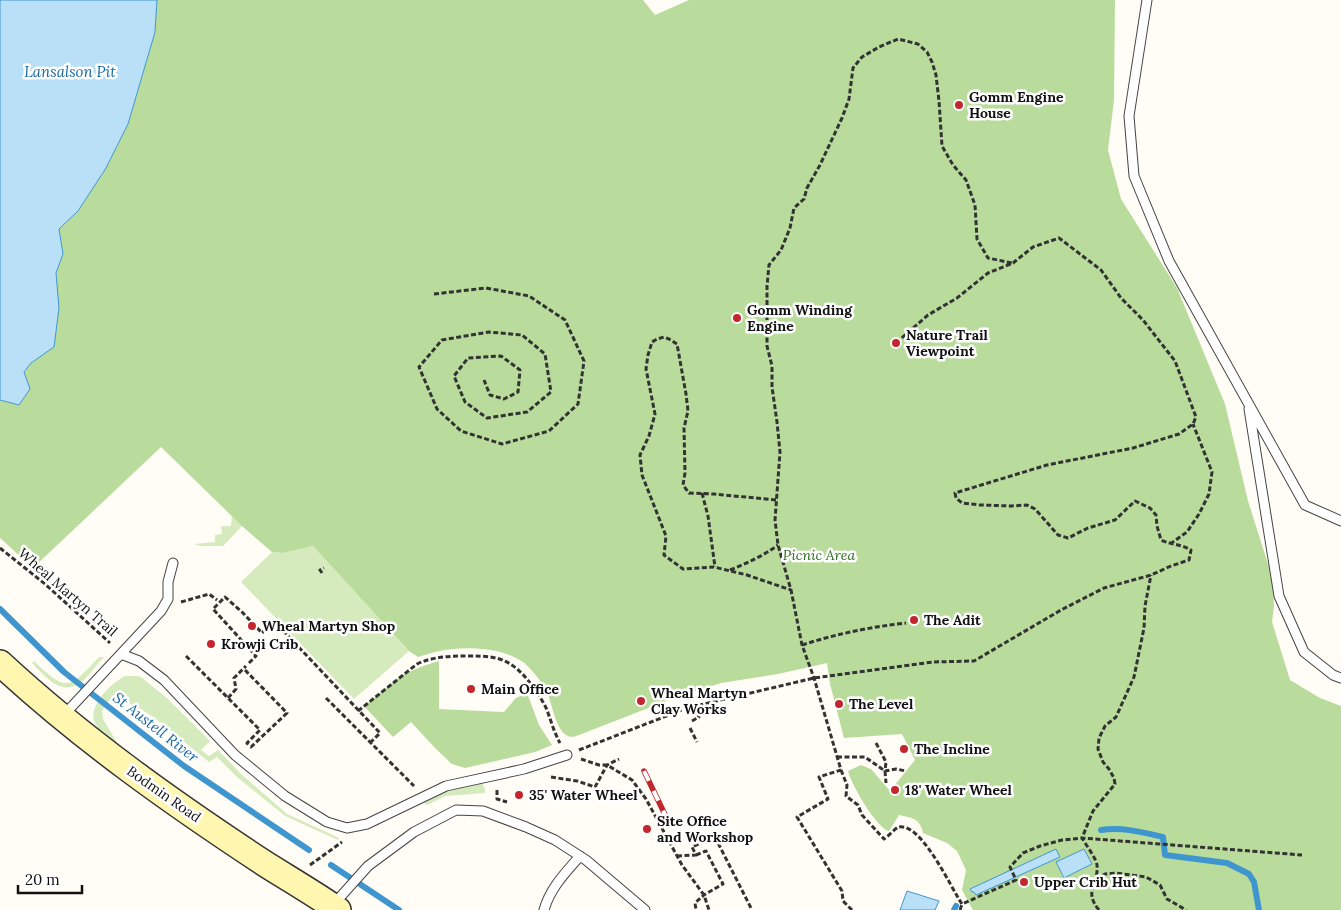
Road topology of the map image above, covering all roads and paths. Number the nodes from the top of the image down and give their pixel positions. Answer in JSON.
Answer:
{"nodes":[{"id":1,"x":1147,"y":0,"type":"edge"},
{"id":2,"x":1013,"y":264,"type":"junction"},
{"id":3,"x":434,"y":294,"type":"dead end"},
{"id":4,"x":896,"y":343,"type":"dead end"},
{"id":5,"x":484,"y":380,"type":"dead end"},
{"id":6,"x":1248,"y":402,"type":"junction"},
{"id":7,"x":1193,"y":424,"type":"junction"},
{"id":8,"x":702,"y":493,"type":"junction"},
{"id":9,"x":776,"y":500,"type":"junction"},
{"id":10,"x":1341,"y":521,"type":"edge"},
{"id":11,"x":1169,"y":544,"type":"junction"},
{"id":12,"x":778,"y":545,"type":"junction"},
{"id":13,"x":0,"y":548,"type":"edge"},
{"id":14,"x":174,"y":563,"type":"dead end"},
{"id":15,"x":324,"y":568,"type":"dead end"},
{"id":16,"x":715,"y":568,"type":"junction"},
{"id":17,"x":728,"y":571,"type":"junction"},
{"id":18,"x":322,"y":573,"type":"dead end"},
{"id":19,"x":1151,"y":575,"type":"junction"},
{"id":20,"x":791,"y":590,"type":"junction"},
{"id":21,"x":217,"y":600,"type":"dead end"},
{"id":22,"x":180,"y":603,"type":"dead end"},
{"id":23,"x":906,"y":623,"type":"dead end"},
{"id":24,"x":802,"y":645,"type":"junction"},
{"id":25,"x":122,"y":654,"type":"junction"},
{"id":26,"x":186,"y":656,"type":"dead end"},
{"id":27,"x":0,"y":662,"type":"edge"},
{"id":28,"x":249,"y":663,"type":"dead end"},
{"id":29,"x":814,"y":678,"type":"junction"},
{"id":30,"x":1341,"y":678,"type":"edge"},
{"id":31,"x":228,"y":698,"type":"junction"},
{"id":32,"x":326,"y":698,"type":"dead end"},
{"id":33,"x":695,"y":706,"type":"junction"},
{"id":34,"x":68,"y":711,"type":"junction"},
{"id":35,"x":358,"y":711,"type":"junction"},
{"id":36,"x":692,"y":721,"type":"dead end"},
{"id":37,"x":690,"y":728,"type":"dead end"},
{"id":38,"x":371,"y":742,"type":"junction"},
{"id":39,"x":697,"y":742,"type":"dead end"},
{"id":40,"x":876,"y":743,"type":"dead end"},
{"id":41,"x":249,"y":745,"type":"junction"},
{"id":42,"x":567,"y":755,"type":"junction"},
{"id":43,"x":238,"y":757,"type":"junction"},
{"id":44,"x":837,"y":757,"type":"junction"},
{"id":45,"x":619,"y":759,"type":"dead end"},
{"id":46,"x":607,"y":765,"type":"junction"},
{"id":47,"x":841,"y":770,"type":"junction"},
{"id":48,"x":885,"y":771,"type":"junction"},
{"id":49,"x":906,"y":771,"type":"dead end"},
{"id":50,"x":549,"y":777,"type":"dead end"},
{"id":51,"x":886,"y":784,"type":"dead end"},
{"id":52,"x":424,"y":797,"type":"junction"},
{"id":53,"x":366,"y":824,"type":"junction"},
{"id":54,"x":1082,"y":838,"type":"junction"},
{"id":55,"x":696,"y":855,"type":"junction"},
{"id":56,"x":1302,"y":855,"type":"dead end"},
{"id":57,"x":580,"y":856,"type":"junction"},
{"id":58,"x":677,"y":856,"type":"junction"},
{"id":59,"x":290,"y":879,"type":"junction"},
{"id":60,"x":1096,"y":879,"type":"junction"},
{"id":61,"x":704,"y":895,"type":"junction"},
{"id":62,"x":338,"y":902,"type":"edge"},
{"id":63,"x":962,"y":904,"type":"junction"},
{"id":64,"x":544,"y":910,"type":"edge"},
{"id":65,"x":645,"y":910,"type":"edge"},
{"id":66,"x":696,"y":910,"type":"edge"},
{"id":67,"x":709,"y":910,"type":"edge"},
{"id":68,"x":752,"y":910,"type":"edge"},
{"id":69,"x":852,"y":910,"type":"edge"},
{"id":70,"x":960,"y":910,"type":"edge"},
{"id":71,"x":1099,"y":910,"type":"edge"},
{"id":72,"x":1186,"y":910,"type":"edge"}],
"edges":[{"from":1,"to":6,"type":"lane"},
{"from":2,"to":4,"type":"path"},
{"from":2,"to":7,"type":"path"},
{"from":2,"to":9,"type":"path"},
{"from":3,"to":5,"type":"path"},
{"from":6,"to":10,"type":"lane"},
{"from":6,"to":30,"type":"lane"},
{"from":7,"to":11,"type":"path"},
{"from":7,"to":11,"type":"path"},
{"from":8,"to":9,"type":"path"},
{"from":8,"to":16,"type":"path"},
{"from":8,"to":16,"type":"path"},
{"from":9,"to":12,"type":"path"},
{"from":11,"to":19,"type":"path"},
{"from":12,"to":17,"type":"path"},
{"from":12,"to":20,"type":"path"},
{"from":13,"to":25,"type":"path","name":"Wheal Martyn Trail"},
{"from":14,"to":25,"type":"lane"},
{"from":15,"to":18,"type":"path"},
{"from":16,"to":17,"type":"path"},
{"from":17,"to":20,"type":"path"},
{"from":19,"to":29,"type":"path"},
{"from":19,"to":54,"type":"path"},
{"from":20,"to":24,"type":"path"},
{"from":21,"to":22,"type":"path"},
{"from":23,"to":24,"type":"path"},
{"from":24,"to":29,"type":"path"},
{"from":25,"to":34,"type":"lane"},
{"from":25,"to":43,"type":"lane"},
{"from":26,"to":31,"type":"path"},
{"from":27,"to":34,"type":"main road","name":"Bodmin Road"},
{"from":28,"to":35,"type":"path"},
{"from":29,"to":33,"type":"path"},
{"from":29,"to":44,"type":"path"},
{"from":31,"to":41,"type":"path"},
{"from":31,"to":41,"type":"path"},
{"from":32,"to":38,"type":"path"},
{"from":33,"to":36,"type":"path"},
{"from":33,"to":42,"type":"path"},
{"from":34,"to":59,"type":"main road","name":"Bodmin Road"},
{"from":35,"to":38,"type":"path"},
{"from":35,"to":42,"type":"path"},
{"from":37,"to":39,"type":"path"},
{"from":38,"to":52,"type":"path"},
{"from":40,"to":48,"type":"path"},
{"from":41,"to":43,"type":"path"},
{"from":42,"to":46,"type":"path"},
{"from":42,"to":52,"type":"lane"},
{"from":43,"to":53,"type":"lane"},
{"from":44,"to":47,"type":"path"},
{"from":44,"to":48,"type":"path"},
{"from":45,"to":46,"type":"path"},
{"from":46,"to":50,"type":"path"},
{"from":46,"to":58,"type":"path"},
{"from":47,"to":63,"type":"path"},
{"from":47,"to":69,"type":"path"},
{"from":48,"to":49,"type":"path"},
{"from":48,"to":51,"type":"path"},
{"from":52,"to":53,"type":"lane"},
{"from":53,"to":59,"type":"path"},
{"from":54,"to":56,"type":"path"},
{"from":54,"to":60,"type":"path"},
{"from":54,"to":63,"type":"path"},
{"from":55,"to":58,"type":"path"},
{"from":55,"to":61,"type":"path"},
{"from":55,"to":68,"type":"path"},
{"from":57,"to":62,"type":"lane"},
{"from":57,"to":64,"type":"lane"},
{"from":57,"to":65,"type":"lane"},
{"from":58,"to":61,"type":"path"},
{"from":59,"to":62,"type":"main road","name":"Bodmin Road"},
{"from":60,"to":71,"type":"path"},
{"from":60,"to":72,"type":"path"},
{"from":61,"to":66,"type":"path"},
{"from":61,"to":67,"type":"path"},
{"from":63,"to":70,"type":"path"}]}
